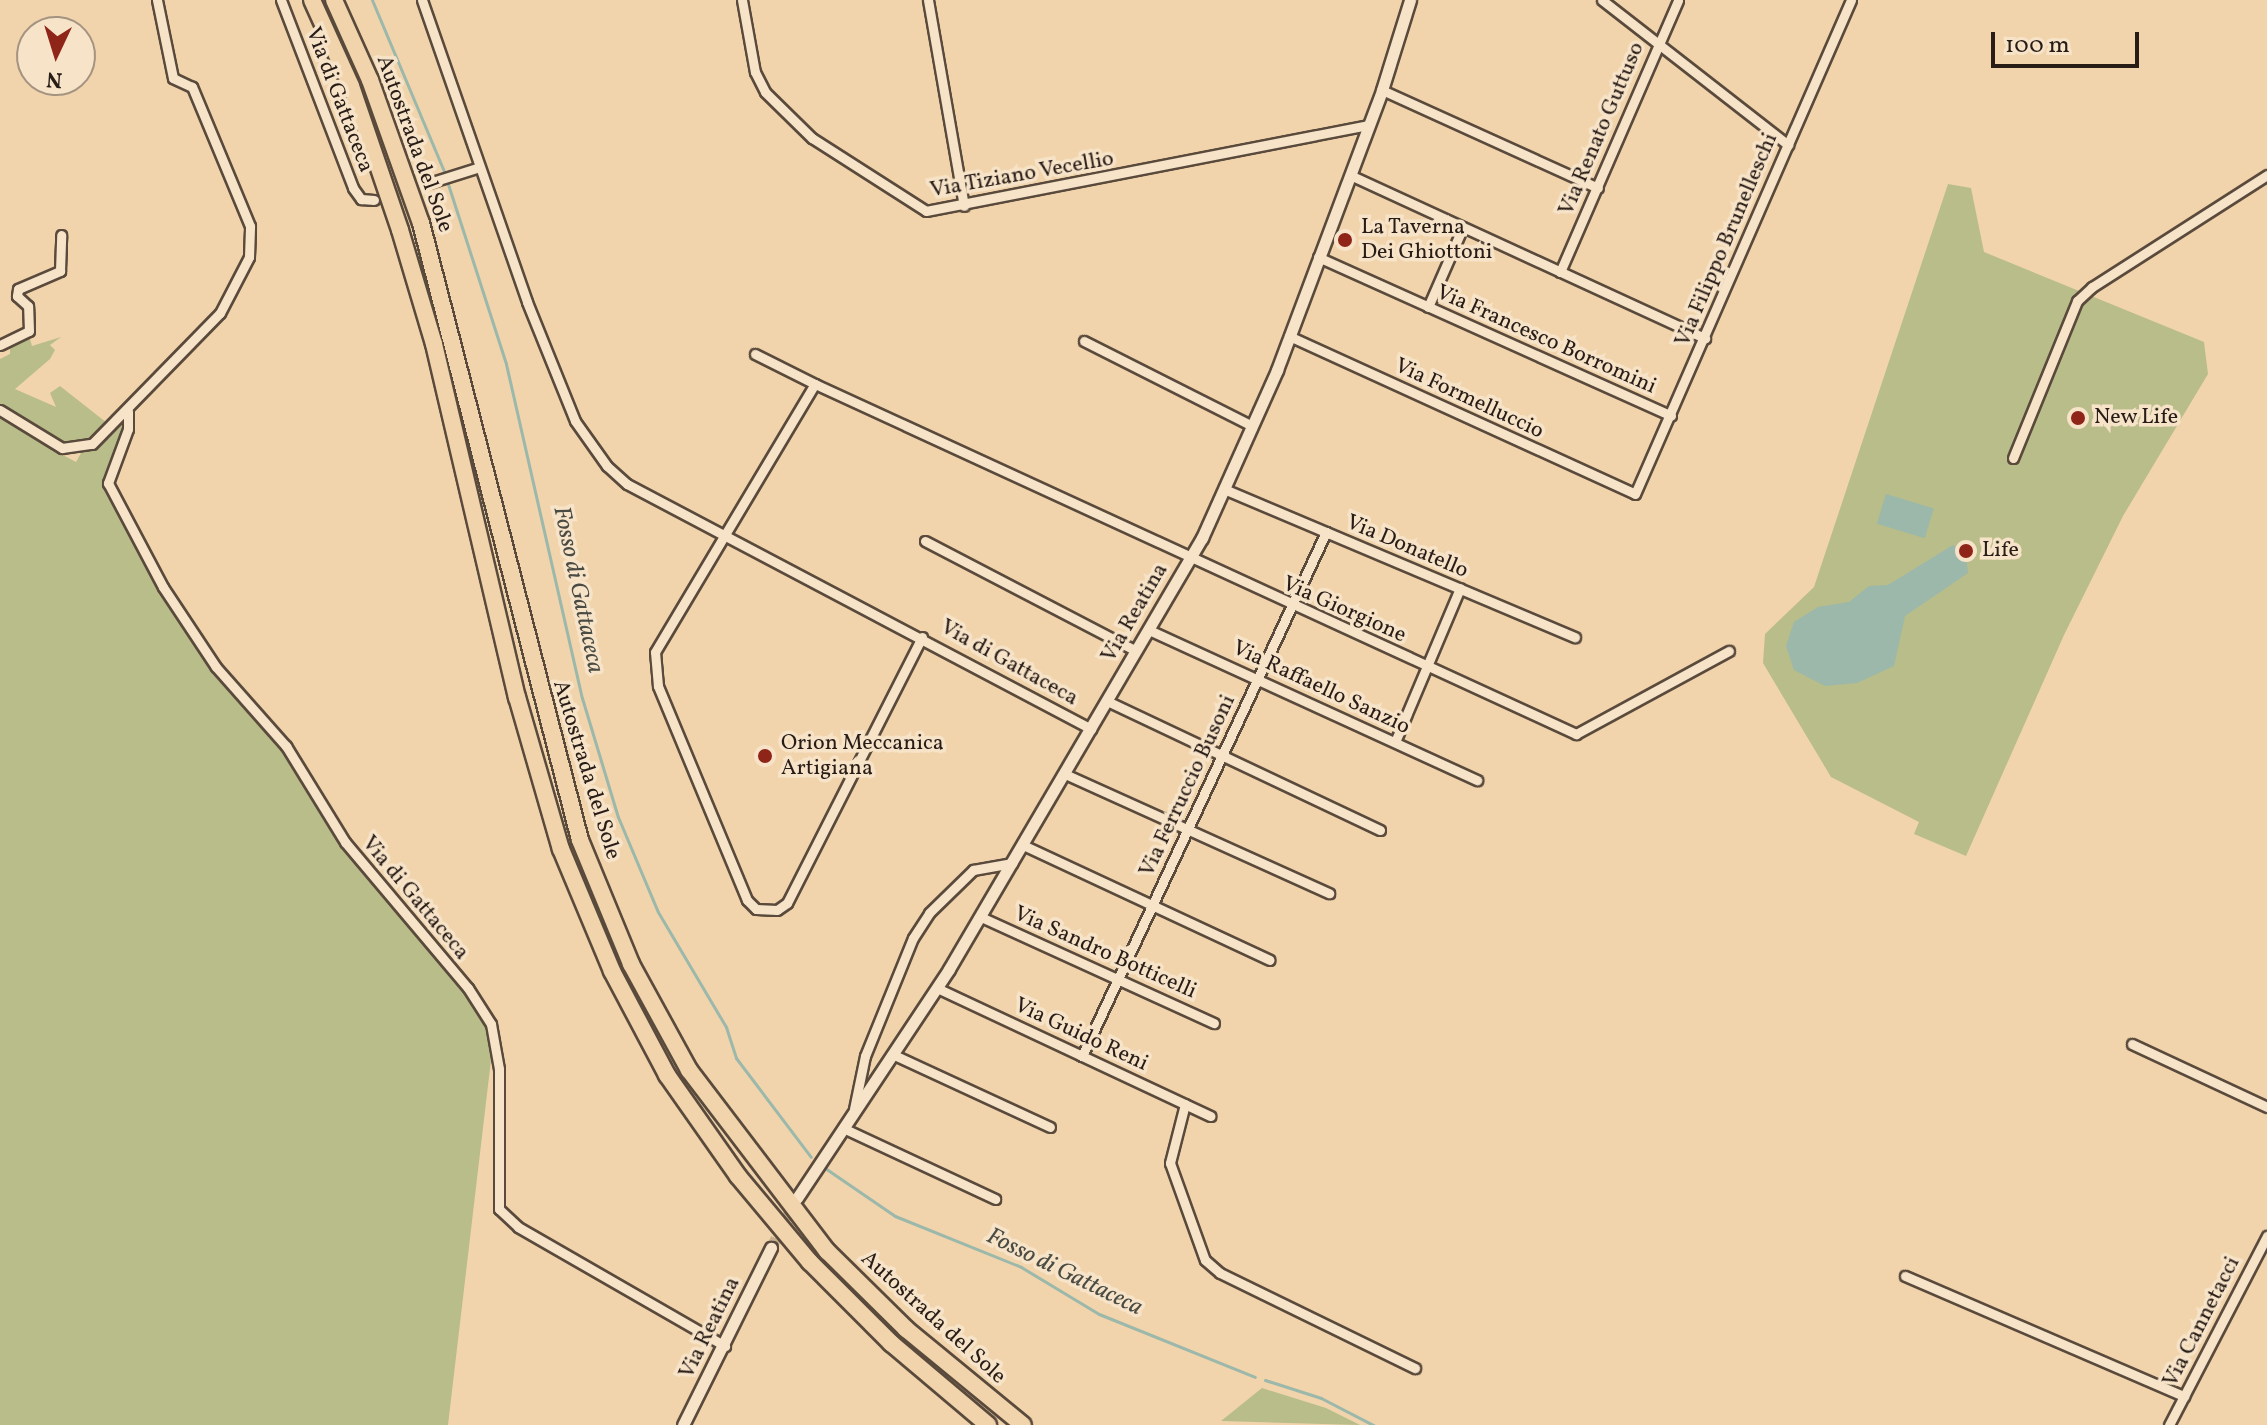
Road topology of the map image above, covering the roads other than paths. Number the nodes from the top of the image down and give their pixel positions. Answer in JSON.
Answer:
{"nodes":[{"id":1,"x":157,"y":0,"type":"edge"},
{"id":2,"x":281,"y":0,"type":"edge"},
{"id":3,"x":312,"y":0,"type":"edge"},
{"id":4,"x":334,"y":0,"type":"edge"},
{"id":5,"x":422,"y":0,"type":"edge"},
{"id":6,"x":742,"y":0,"type":"edge"},
{"id":7,"x":928,"y":0,"type":"edge"},
{"id":8,"x":1410,"y":0,"type":"edge"},
{"id":9,"x":1602,"y":0,"type":"edge"},
{"id":10,"x":1678,"y":0,"type":"edge"},
{"id":11,"x":1851,"y":0,"type":"edge"},
{"id":12,"x":1658,"y":44,"type":"junction"},
{"id":13,"x":1382,"y":90,"type":"junction"},
{"id":14,"x":1368,"y":125,"type":"junction"},
{"id":15,"x":1788,"y":145,"type":"junction"},
{"id":16,"x":477,"y":168,"type":"junction"},
{"id":17,"x":1350,"y":175,"type":"junction"},
{"id":18,"x":2267,"y":175,"type":"edge"},
{"id":19,"x":429,"y":183,"type":"tunnel mouth"},
{"id":20,"x":1598,"y":188,"type":"junction"},
{"id":21,"x":374,"y":200,"type":"dead end"},
{"id":22,"x":964,"y":206,"type":"junction"},
{"id":23,"x":1463,"y":227,"type":"junction"},
{"id":24,"x":61,"y":235,"type":"dead end"},
{"id":25,"x":1318,"y":257,"type":"junction"},
{"id":26,"x":1560,"y":272,"type":"junction"},
{"id":27,"x":1428,"y":307,"type":"junction"},
{"id":28,"x":1289,"y":336,"type":"junction"},
{"id":29,"x":1705,"y":338,"type":"junction"},
{"id":30,"x":1084,"y":341,"type":"dead end"},
{"id":31,"x":0,"y":345,"type":"edge"},
{"id":32,"x":755,"y":354,"type":"dead end"},
{"id":33,"x":815,"y":384,"type":"junction"},
{"id":34,"x":0,"y":410,"type":"edge"},
{"id":35,"x":128,"y":411,"type":"junction"},
{"id":36,"x":1671,"y":416,"type":"junction"},
{"id":37,"x":1252,"y":426,"type":"junction"},
{"id":38,"x":2013,"y":458,"type":"dead end"},
{"id":39,"x":1224,"y":489,"type":"junction"},
{"id":40,"x":1635,"y":494,"type":"joint"},
{"id":41,"x":1326,"y":532,"type":"junction"},
{"id":42,"x":724,"y":533,"type":"junction"},
{"id":43,"x":925,"y":541,"type":"dead end"},
{"id":44,"x":1189,"y":560,"type":"junction"},
{"id":45,"x":1460,"y":588,"type":"junction"},
{"id":46,"x":1292,"y":606,"type":"junction"},
{"id":47,"x":1149,"y":630,"type":"junction"},
{"id":48,"x":922,"y":637,"type":"junction"},
{"id":49,"x":1575,"y":637,"type":"dead end"},
{"id":50,"x":1136,"y":651,"type":"junction"},
{"id":51,"x":1729,"y":651,"type":"dead end"},
{"id":52,"x":1427,"y":667,"type":"junction"},
{"id":53,"x":1258,"y":680,"type":"junction"},
{"id":54,"x":1107,"y":701,"type":"junction"},
{"id":55,"x":1091,"y":729,"type":"junction"},
{"id":56,"x":1395,"y":742,"type":"junction"},
{"id":57,"x":1222,"y":755,"type":"junction"},
{"id":58,"x":1065,"y":774,"type":"junction"},
{"id":59,"x":1477,"y":780,"type":"dead end"},
{"id":60,"x":1188,"y":829,"type":"junction"},
{"id":61,"x":1380,"y":830,"type":"dead end"},
{"id":62,"x":1023,"y":845,"type":"junction"},
{"id":63,"x":1012,"y":863,"type":"junction"},
{"id":64,"x":1329,"y":893,"type":"dead end"},
{"id":65,"x":1152,"y":905,"type":"junction"},
{"id":66,"x":981,"y":917,"type":"junction"},
{"id":67,"x":1270,"y":960,"type":"dead end"},
{"id":68,"x":1118,"y":979,"type":"junction"},
{"id":69,"x":937,"y":988,"type":"junction"},
{"id":70,"x":1214,"y":1023,"type":"dead end"},
{"id":71,"x":2132,"y":1044,"type":"dead end"},
{"id":72,"x":892,"y":1054,"type":"junction"},
{"id":73,"x":1082,"y":1056,"type":"junction"},
{"id":74,"x":1185,"y":1104,"type":"junction"},
{"id":75,"x":2267,"y":1107,"type":"edge"},
{"id":76,"x":853,"y":1114,"type":"junction"},
{"id":77,"x":1210,"y":1116,"type":"dead end"},
{"id":78,"x":1050,"y":1127,"type":"dead end"},
{"id":79,"x":843,"y":1128,"type":"junction"},
{"id":80,"x":797,"y":1198,"type":"tunnel mouth"},
{"id":81,"x":995,"y":1199,"type":"dead end"},
{"id":82,"x":2267,"y":1236,"type":"edge"},
{"id":83,"x":771,"y":1248,"type":"tunnel mouth"},
{"id":84,"x":1905,"y":1276,"type":"dead end"},
{"id":85,"x":725,"y":1346,"type":"junction"},
{"id":86,"x":1415,"y":1368,"type":"dead end"},
{"id":87,"x":2184,"y":1396,"type":"junction"},
{"id":88,"x":683,"y":1425,"type":"edge"},
{"id":89,"x":988,"y":1425,"type":"edge"},
{"id":90,"x":1023,"y":1425,"type":"edge"},
{"id":91,"x":2169,"y":1425,"type":"edge"}],
"edges":[{"from":1,"to":35,"type":"street"},
{"from":2,"to":21,"type":"street","name":"Via di Gattaceca"},
{"from":3,"to":89,"type":"highway","name":"Autostrada del Sole"},
{"from":4,"to":90,"type":"highway","name":"Autostrada del Sole"},
{"from":5,"to":16,"type":"street","name":"Via di Gattaceca"},
{"from":6,"to":22,"type":"street","name":"Via Tiziano Vecellio"},
{"from":7,"to":22,"type":"street"},
{"from":8,"to":13,"type":"street","name":"Via Reatina"},
{"from":9,"to":12,"type":"street"},
{"from":10,"to":12,"type":"street","name":"Via Renato Guttuso"},
{"from":11,"to":15,"type":"street","name":"Via Filippo Brunelleschi"},
{"from":12,"to":15,"type":"street"},
{"from":12,"to":20,"type":"street","name":"Via Renato Guttuso"},
{"from":13,"to":14,"type":"street","name":"Via Reatina"},
{"from":13,"to":20,"type":"street"},
{"from":14,"to":17,"type":"street","name":"Via Reatina"},
{"from":14,"to":22,"type":"street","name":"Via Tiziano Vecellio"},
{"from":15,"to":29,"type":"street","name":"Via Filippo Brunelleschi"},
{"from":16,"to":19,"type":"street"},
{"from":16,"to":42,"type":"street","name":"Via di Gattaceca"},
{"from":17,"to":23,"type":"street"},
{"from":17,"to":25,"type":"street","name":"Via Reatina"},
{"from":18,"to":38,"type":"street"},
{"from":20,"to":26,"type":"street","name":"Via Renato Guttuso"},
{"from":23,"to":26,"type":"street"},
{"from":23,"to":27,"type":"street"},
{"from":24,"to":31,"type":"street"},
{"from":25,"to":27,"type":"street","name":"Via Francesco Borromini"},
{"from":25,"to":28,"type":"street","name":"Via Reatina"},
{"from":26,"to":29,"type":"street"},
{"from":27,"to":36,"type":"street","name":"Via Francesco Borromini"},
{"from":28,"to":37,"type":"street","name":"Via Reatina"},
{"from":28,"to":40,"type":"street","name":"Via Formelluccio"},
{"from":29,"to":36,"type":"street","name":"Via Filippo Brunelleschi"},
{"from":30,"to":37,"type":"street"},
{"from":32,"to":33,"type":"street","name":"Via Giorgione"},
{"from":33,"to":42,"type":"street"},
{"from":33,"to":44,"type":"street","name":"Via Giorgione"},
{"from":34,"to":35,"type":"street"},
{"from":35,"to":85,"type":"street","name":"Via di Gattaceca"},
{"from":36,"to":40,"type":"street","name":"Via Filippo Brunelleschi"},
{"from":37,"to":39,"type":"street","name":"Via Reatina"},
{"from":39,"to":41,"type":"street","name":"Via Donatello"},
{"from":39,"to":44,"type":"street","name":"Via Reatina"},
{"from":41,"to":45,"type":"street","name":"Via Donatello"},
{"from":41,"to":46,"type":"street","name":"Via Ferruccio Busoni"},
{"from":42,"to":48,"type":"street","name":"Via di Gattaceca"},
{"from":42,"to":48,"type":"street"},
{"from":43,"to":50,"type":"street"},
{"from":44,"to":46,"type":"street","name":"Via Giorgione"},
{"from":44,"to":47,"type":"street","name":"Via Reatina"},
{"from":45,"to":49,"type":"street","name":"Via Donatello"},
{"from":45,"to":52,"type":"street"},
{"from":46,"to":52,"type":"street","name":"Via Giorgione"},
{"from":46,"to":53,"type":"street","name":"Via Ferruccio Busoni"},
{"from":47,"to":50,"type":"street","name":"Via Reatina"},
{"from":47,"to":53,"type":"street","name":"Via Raffaello Sanzio"},
{"from":48,"to":55,"type":"street","name":"Via di Gattaceca"},
{"from":50,"to":54,"type":"street","name":"Via Reatina"},
{"from":51,"to":52,"type":"street","name":"Via Giorgione"},
{"from":52,"to":56,"type":"street"},
{"from":53,"to":56,"type":"street","name":"Via Raffaello Sanzio"},
{"from":53,"to":57,"type":"street","name":"Via Ferruccio Busoni"},
{"from":54,"to":55,"type":"street","name":"Via Reatina"},
{"from":54,"to":57,"type":"street"},
{"from":55,"to":58,"type":"street","name":"Via Reatina"},
{"from":56,"to":59,"type":"street","name":"Via Raffaello Sanzio"},
{"from":57,"to":60,"type":"street","name":"Via Ferruccio Busoni"},
{"from":57,"to":61,"type":"street"},
{"from":58,"to":60,"type":"street"},
{"from":58,"to":62,"type":"street","name":"Via Reatina"},
{"from":60,"to":64,"type":"street"},
{"from":60,"to":65,"type":"street","name":"Via Ferruccio Busoni"},
{"from":62,"to":63,"type":"street","name":"Via Reatina"},
{"from":62,"to":65,"type":"street"},
{"from":63,"to":66,"type":"street","name":"Via Reatina"},
{"from":63,"to":76,"type":"street"},
{"from":65,"to":67,"type":"street"},
{"from":65,"to":68,"type":"street","name":"Via Ferruccio Busoni"},
{"from":66,"to":68,"type":"street","name":"Via Sandro Botticelli"},
{"from":66,"to":69,"type":"street","name":"Via Reatina"},
{"from":68,"to":70,"type":"street","name":"Via Sandro Botticelli"},
{"from":68,"to":73,"type":"street","name":"Via Ferruccio Busoni"},
{"from":69,"to":72,"type":"street","name":"Via Reatina"},
{"from":69,"to":73,"type":"street","name":"Via Guido Reni"},
{"from":71,"to":75,"type":"street"},
{"from":72,"to":76,"type":"street","name":"Via Reatina"},
{"from":72,"to":78,"type":"street"},
{"from":73,"to":74,"type":"street","name":"Via Guido Reni"},
{"from":74,"to":77,"type":"street","name":"Via Guido Reni"},
{"from":74,"to":86,"type":"street"},
{"from":76,"to":79,"type":"street","name":"Via Reatina"},
{"from":79,"to":80,"type":"street","name":"Via Reatina"},
{"from":79,"to":81,"type":"street"},
{"from":82,"to":87,"type":"street","name":"Via Cannetacci"},
{"from":83,"to":85,"type":"street","name":"Via Reatina"},
{"from":84,"to":87,"type":"street"},
{"from":85,"to":88,"type":"street","name":"Via Reatina"},
{"from":87,"to":91,"type":"street","name":"Via Cannetacci"}]}
